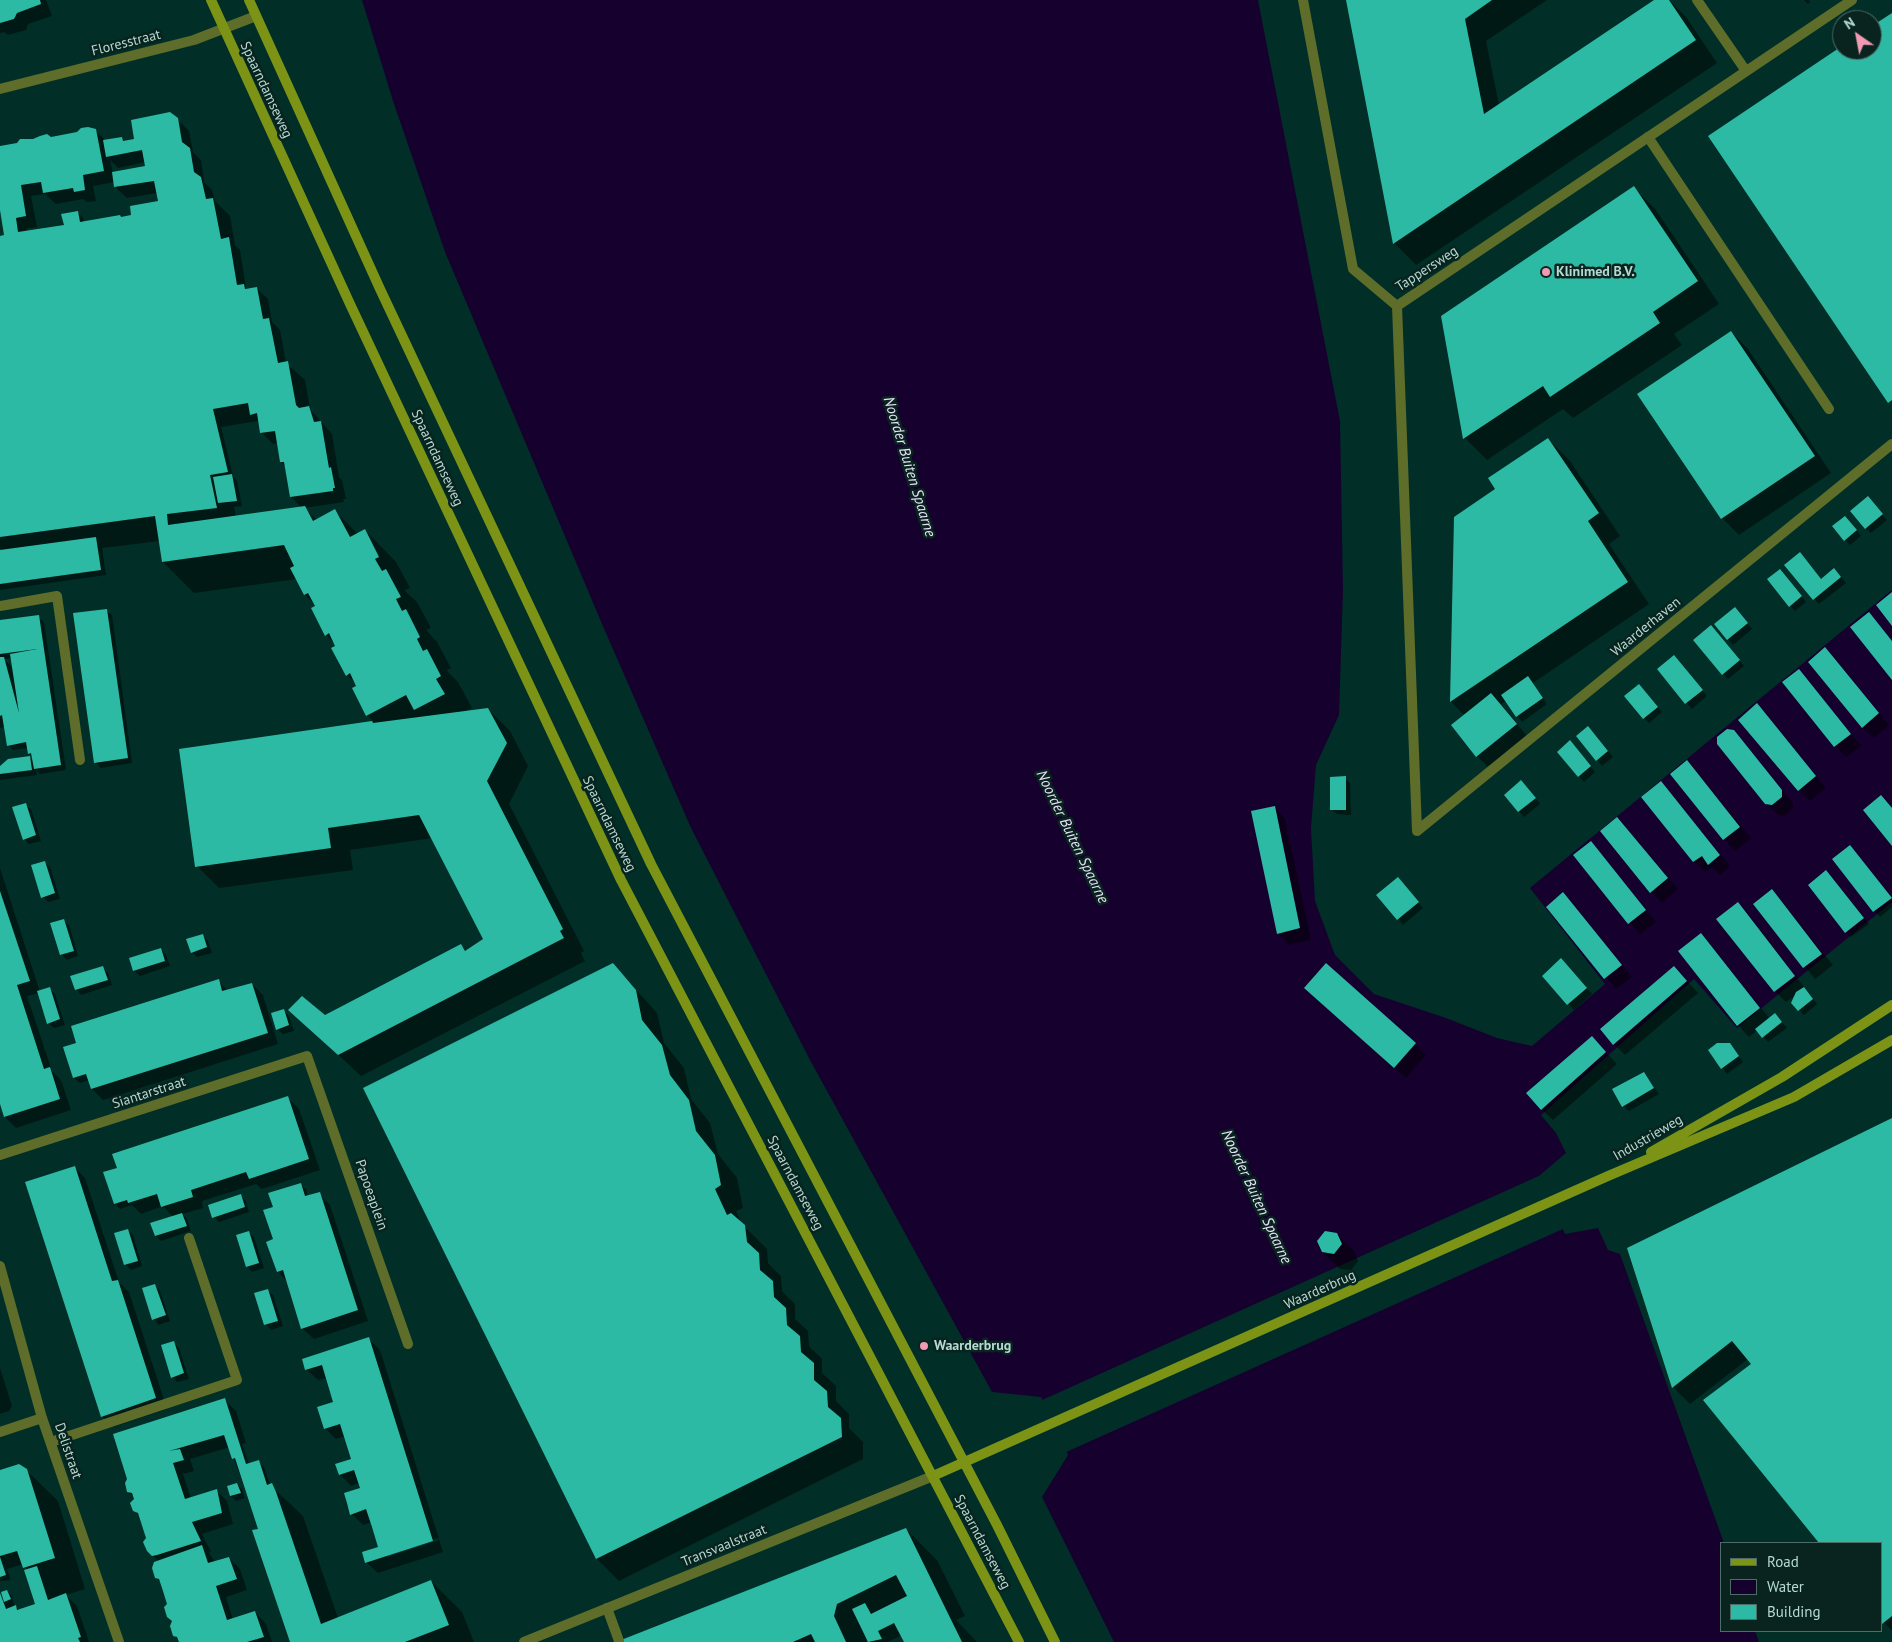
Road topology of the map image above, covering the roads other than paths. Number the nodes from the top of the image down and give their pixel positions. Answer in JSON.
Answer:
{"nodes":[{"id":1,"x":211,"y":0,"type":"edge"},
{"id":2,"x":249,"y":0,"type":"edge"},
{"id":3,"x":1303,"y":0,"type":"edge"},
{"id":4,"x":1697,"y":0,"type":"edge"},
{"id":5,"x":1852,"y":0,"type":"edge"},
{"id":6,"x":256,"y":16,"type":"junction"},
{"id":7,"x":223,"y":29,"type":"junction"},
{"id":8,"x":1746,"y":71,"type":"junction"},
{"id":9,"x":0,"y":89,"type":"edge"},
{"id":10,"x":1648,"y":137,"type":"junction"},
{"id":11,"x":1397,"y":306,"type":"junction"},
{"id":12,"x":1829,"y":409,"type":"dead end"},
{"id":13,"x":1892,"y":444,"type":"edge"},
{"id":14,"x":0,"y":606,"type":"edge"},
{"id":15,"x":80,"y":760,"type":"dead end"},
{"id":16,"x":1892,"y":1005,"type":"edge"},
{"id":17,"x":1892,"y":1040,"type":"edge"},
{"id":18,"x":307,"y":1056,"type":"joint"},
{"id":19,"x":0,"y":1155,"type":"edge"},
{"id":20,"x":1608,"y":1176,"type":"junction"},
{"id":21,"x":190,"y":1238,"type":"dead end"},
{"id":22,"x":0,"y":1266,"type":"edge"},
{"id":23,"x":408,"y":1344,"type":"dead end"},
{"id":24,"x":42,"y":1418,"type":"junction"},
{"id":25,"x":0,"y":1432,"type":"edge"},
{"id":26,"x":51,"y":1442,"type":"junction"},
{"id":27,"x":964,"y":1462,"type":"junction"},
{"id":28,"x":933,"y":1476,"type":"junction"},
{"id":29,"x":607,"y":1608,"type":"junction"},
{"id":30,"x":619,"y":1641,"type":"dead end"},
{"id":31,"x":118,"y":1642,"type":"edge"},
{"id":32,"x":524,"y":1642,"type":"edge"},
{"id":33,"x":1019,"y":1642,"type":"edge"},
{"id":34,"x":1055,"y":1642,"type":"edge"}],
"edges":[{"from":1,"to":7,"type":"main road","name":"Spaarndamseweg"},
{"from":2,"to":6,"type":"main road","name":"Spaarndamseweg"},
{"from":3,"to":11,"type":"street","name":"Tappersweg"},
{"from":4,"to":8,"type":"street"},
{"from":5,"to":8,"type":"street","name":"Tappersweg"},
{"from":6,"to":7,"type":"street","name":"Floresstraat"},
{"from":6,"to":27,"type":"main road","name":"Spaarndamseweg"},
{"from":7,"to":9,"type":"street","name":"Floresstraat"},
{"from":7,"to":28,"type":"main road","name":"Spaarndamseweg"},
{"from":8,"to":10,"type":"street","name":"Tappersweg"},
{"from":10,"to":11,"type":"street","name":"Tappersweg"},
{"from":10,"to":12,"type":"street"},
{"from":11,"to":13,"type":"street","name":"Waarderhaven"},
{"from":14,"to":15,"type":"street"},
{"from":16,"to":20,"type":"main road","name":"Industrieweg"},
{"from":17,"to":20,"type":"main road","name":"Industrieweg"},
{"from":18,"to":19,"type":"street","name":"Siantarstraat"},
{"from":18,"to":23,"type":"street","name":"Papoeaplein"},
{"from":20,"to":27,"type":"main road","name":"Waarderbrug"},
{"from":21,"to":26,"type":"street"},
{"from":22,"to":24,"type":"street","name":"Delistraat"},
{"from":24,"to":25,"type":"street"},
{"from":24,"to":26,"type":"street","name":"Delistraat"},
{"from":26,"to":31,"type":"street","name":"Delistraat"},
{"from":27,"to":28,"type":"main road","name":"Waarderbrug"},
{"from":27,"to":34,"type":"main road","name":"Spaarndamseweg"},
{"from":28,"to":29,"type":"street","name":"Transvaalstraat"},
{"from":28,"to":33,"type":"main road","name":"Spaarndamseweg"},
{"from":29,"to":30,"type":"street"},
{"from":29,"to":32,"type":"street","name":"Transvaalstraat"}]}
